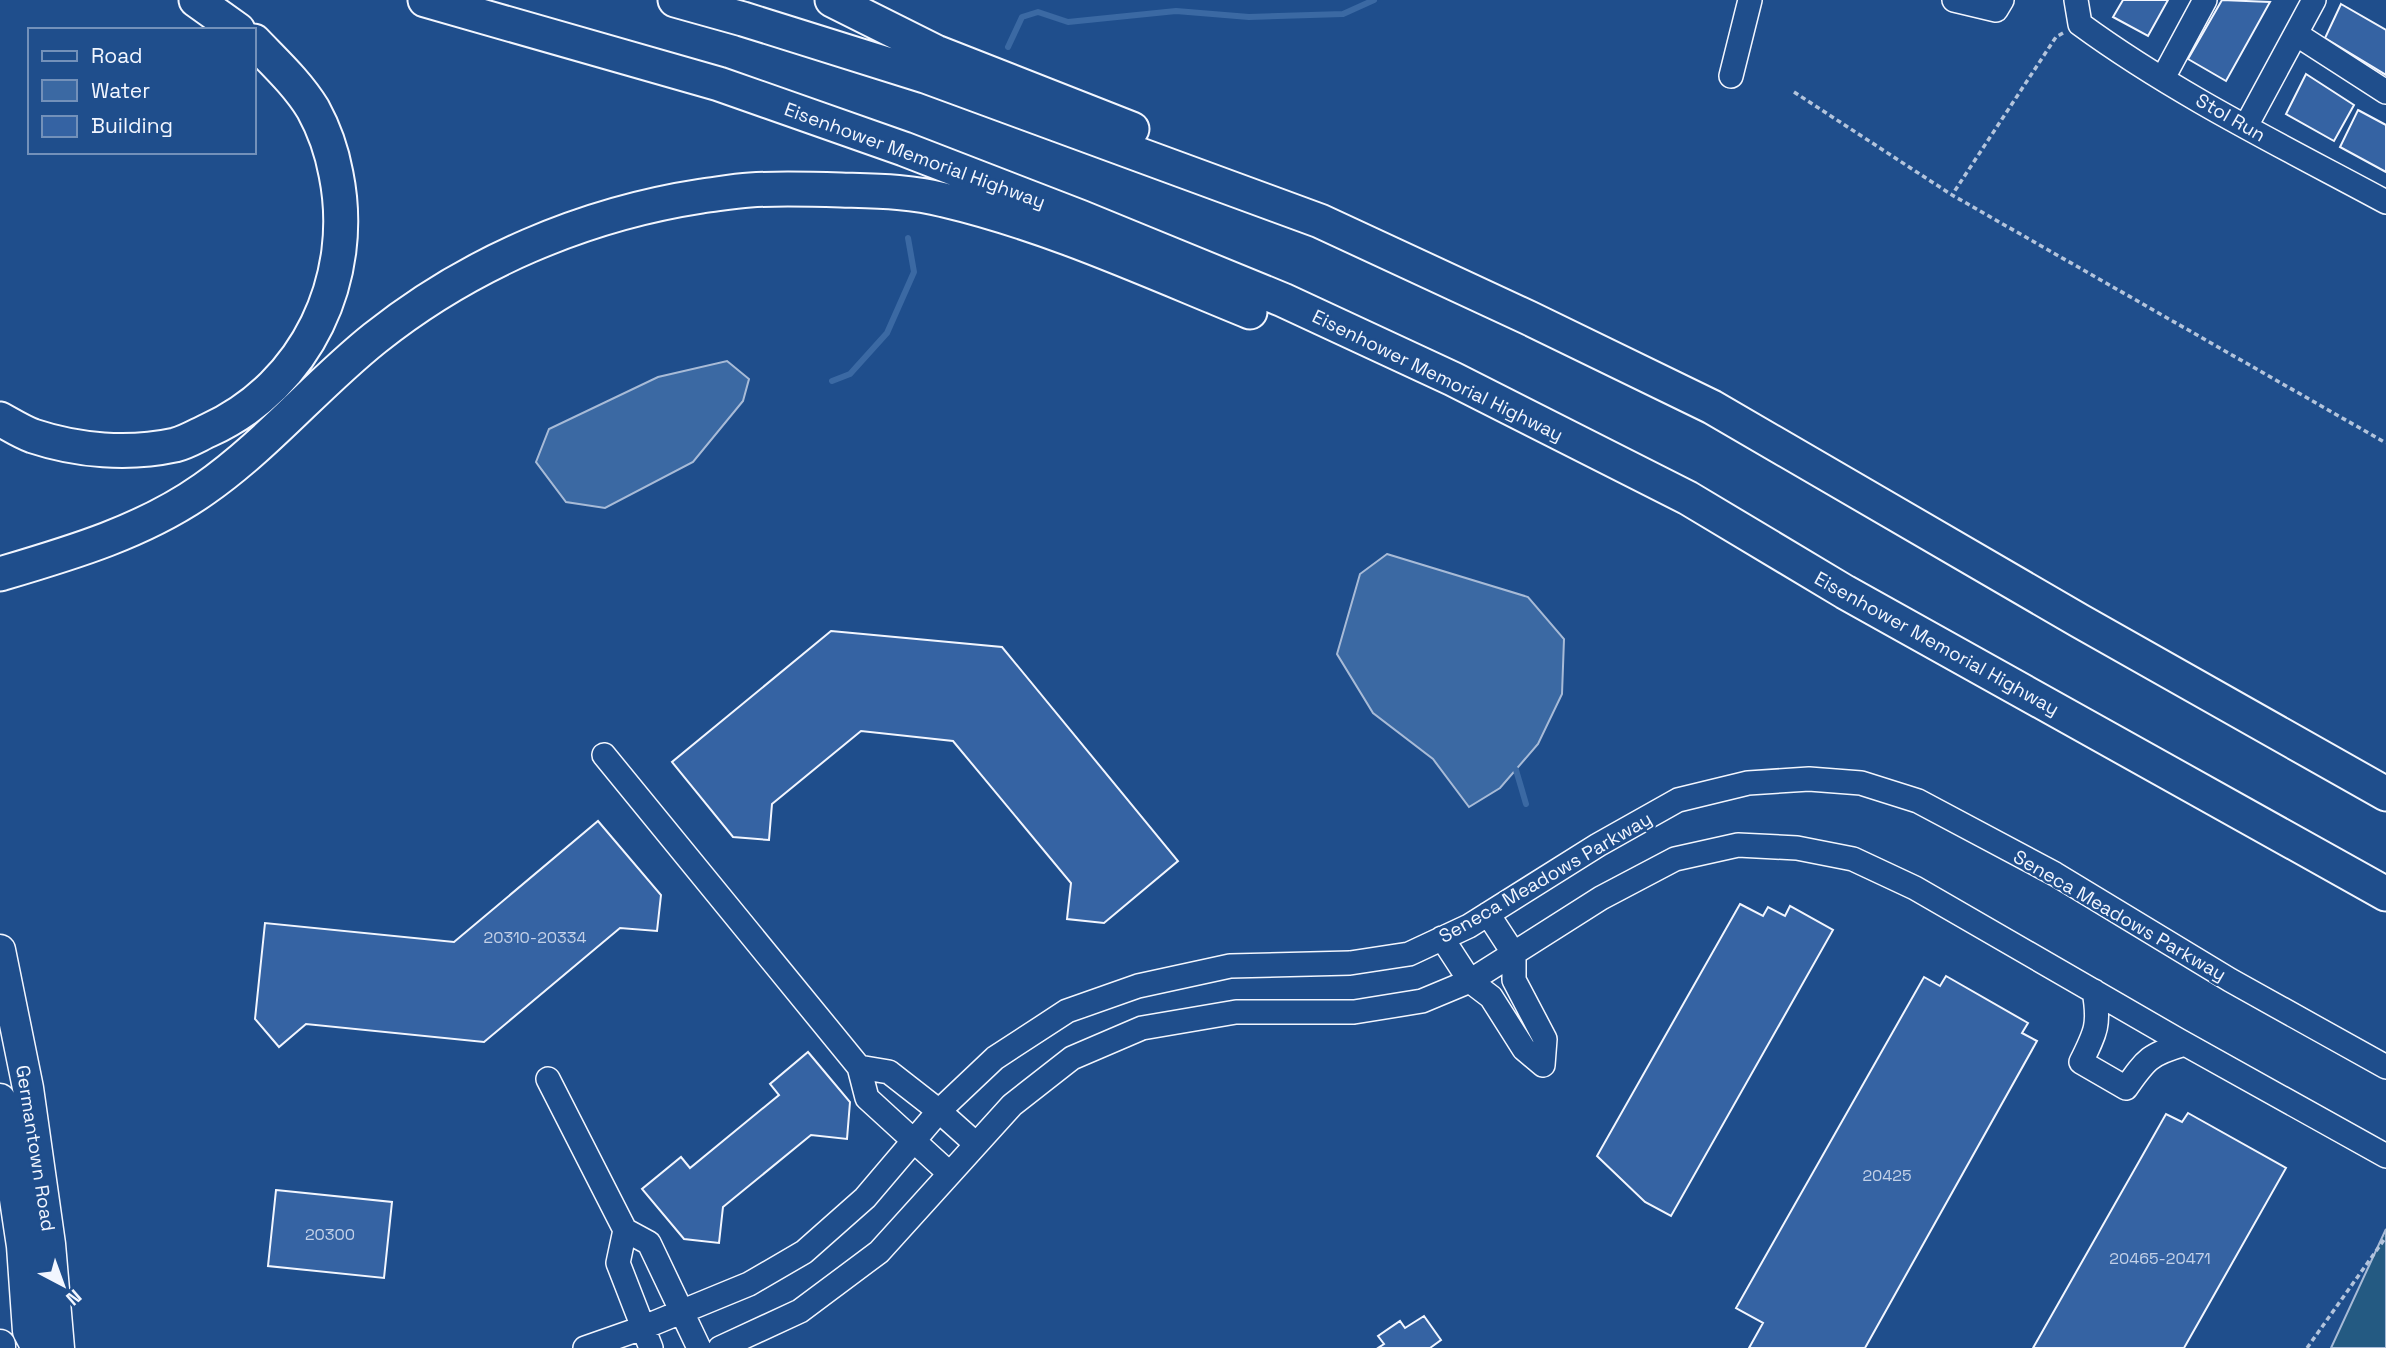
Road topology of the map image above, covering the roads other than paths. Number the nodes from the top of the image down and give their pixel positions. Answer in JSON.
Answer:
{"nodes":[{"id":1,"x":196,"y":0,"type":"edge"},
{"id":2,"x":425,"y":0,"type":"edge"},
{"id":3,"x":675,"y":0,"type":"edge"},
{"id":4,"x":832,"y":0,"type":"edge"},
{"id":5,"x":1750,"y":0,"type":"edge"},
{"id":6,"x":1954,"y":0,"type":"edge"},
{"id":7,"x":2002,"y":0,"type":"edge"},
{"id":8,"x":2076,"y":0,"type":"edge"},
{"id":9,"x":2205,"y":0,"type":"edge"},
{"id":10,"x":2314,"y":0,"type":"edge"},
{"id":11,"x":235,"y":28,"type":"edge"},
{"id":12,"x":2296,"y":34,"type":"junction"},
{"id":13,"x":256,"y":43,"type":"edge"},
{"id":14,"x":1731,"y":76,"type":"dead end"},
{"id":15,"x":2163,"y":78,"type":"junction"},
{"id":16,"x":2386,"y":92,"type":"edge"},
{"id":17,"x":2246,"y":126,"type":"junction"},
{"id":18,"x":2386,"y":202,"type":"edge"},
{"id":19,"x":1320,"y":221,"type":"junction"},
{"id":20,"x":0,"y":419,"type":"edge"},
{"id":21,"x":1688,"y":498,"type":"junction"},
{"id":22,"x":40,"y":562,"type":"junction"},
{"id":23,"x":0,"y":574,"type":"edge"},
{"id":24,"x":0,"y":602,"type":"edge"},
{"id":25,"x":604,"y":755,"type":"dead end"},
{"id":26,"x":2386,"y":794,"type":"edge"},
{"id":27,"x":2386,"y":894,"type":"edge"},
{"id":28,"x":1488,"y":914,"type":"junction"},
{"id":29,"x":1442,"y":938,"type":"junction"},
{"id":30,"x":0,"y":950,"type":"edge"},
{"id":31,"x":1514,"y":954,"type":"junction"},
{"id":32,"x":1470,"y":981,"type":"junction"},
{"id":33,"x":2094,"y":991,"type":"junction"},
{"id":34,"x":2185,"y":1044,"type":"junction"},
{"id":35,"x":859,"y":1067,"type":"junction"},
{"id":36,"x":2386,"y":1067,"type":"edge"},
{"id":37,"x":548,"y":1079,"type":"dead end"},
{"id":38,"x":0,"y":1099,"type":"edge"},
{"id":39,"x":939,"y":1111,"type":"junction"},
{"id":40,"x":914,"y":1141,"type":"junction"},
{"id":41,"x":976,"y":1144,"type":"junction"},
{"id":42,"x":2386,"y":1156,"type":"edge"},
{"id":43,"x":950,"y":1173,"type":"junction"},
{"id":44,"x":625,"y":1230,"type":"junction"},
{"id":45,"x":682,"y":1311,"type":"junction"},
{"id":46,"x":647,"y":1338,"type":"edge"},
{"id":47,"x":37,"y":1348,"type":"edge"},
{"id":48,"x":60,"y":1348,"type":"edge"},
{"id":49,"x":585,"y":1348,"type":"edge"},
{"id":50,"x":699,"y":1348,"type":"edge"},
{"id":51,"x":720,"y":1348,"type":"edge"}],
"edges":[{"from":1,"to":11,"type":"highway"},
{"from":2,"to":21,"type":"highway","name":"Eisenhower Memorial Highway"},
{"from":3,"to":19,"type":"highway"},
{"from":4,"to":19,"type":"highway"},
{"from":5,"to":14,"type":"street"},
{"from":6,"to":7,"type":"street"},
{"from":8,"to":15,"type":"street","name":"Stol Run"},
{"from":9,"to":15,"type":"street"},
{"from":10,"to":12,"type":"street"},
{"from":12,"to":16,"type":"street"},
{"from":12,"to":17,"type":"street"},
{"from":13,"to":20,"type":"highway"},
{"from":15,"to":17,"type":"street","name":"Stol Run"},
{"from":17,"to":18,"type":"street","name":"Stol Run"},
{"from":19,"to":26,"type":"highway"},
{"from":21,"to":22,"type":"highway"},
{"from":21,"to":27,"type":"highway","name":"Eisenhower Memorial Highway"},
{"from":22,"to":23,"type":"highway"},
{"from":22,"to":24,"type":"highway"},
{"from":25,"to":35,"type":"street"},
{"from":28,"to":29,"type":"street","name":"Seneca Meadows Parkway"},
{"from":28,"to":31,"type":"street"},
{"from":28,"to":36,"type":"street","name":"Seneca Meadows Parkway"},
{"from":29,"to":32,"type":"street"},
{"from":29,"to":39,"type":"street","name":"Seneca Meadows Parkway"},
{"from":30,"to":48,"type":"main road","name":"Germantown Road"},
{"from":31,"to":32,"type":"street"},
{"from":31,"to":32,"type":"street"},
{"from":31,"to":33,"type":"street"},
{"from":32,"to":41,"type":"street"},
{"from":33,"to":34,"type":"street"},
{"from":33,"to":34,"type":"street"},
{"from":34,"to":42,"type":"street"},
{"from":35,"to":39,"type":"street"},
{"from":35,"to":40,"type":"street"},
{"from":37,"to":44,"type":"street"},
{"from":38,"to":47,"type":"main road"},
{"from":39,"to":40,"type":"street","name":"Seneca Meadows Parkway"},
{"from":39,"to":41,"type":"street"},
{"from":40,"to":43,"type":"street"},
{"from":40,"to":45,"type":"street","name":"Seneca Meadows Parkway"},
{"from":41,"to":43,"type":"street"},
{"from":43,"to":51,"type":"street"},
{"from":44,"to":45,"type":"street"},
{"from":44,"to":46,"type":"street"},
{"from":45,"to":46,"type":"street","name":"Seneca Meadows Parkway"},
{"from":45,"to":50,"type":"street"},
{"from":46,"to":49,"type":"street","name":"Seneca Meadows Parkway"}]}
